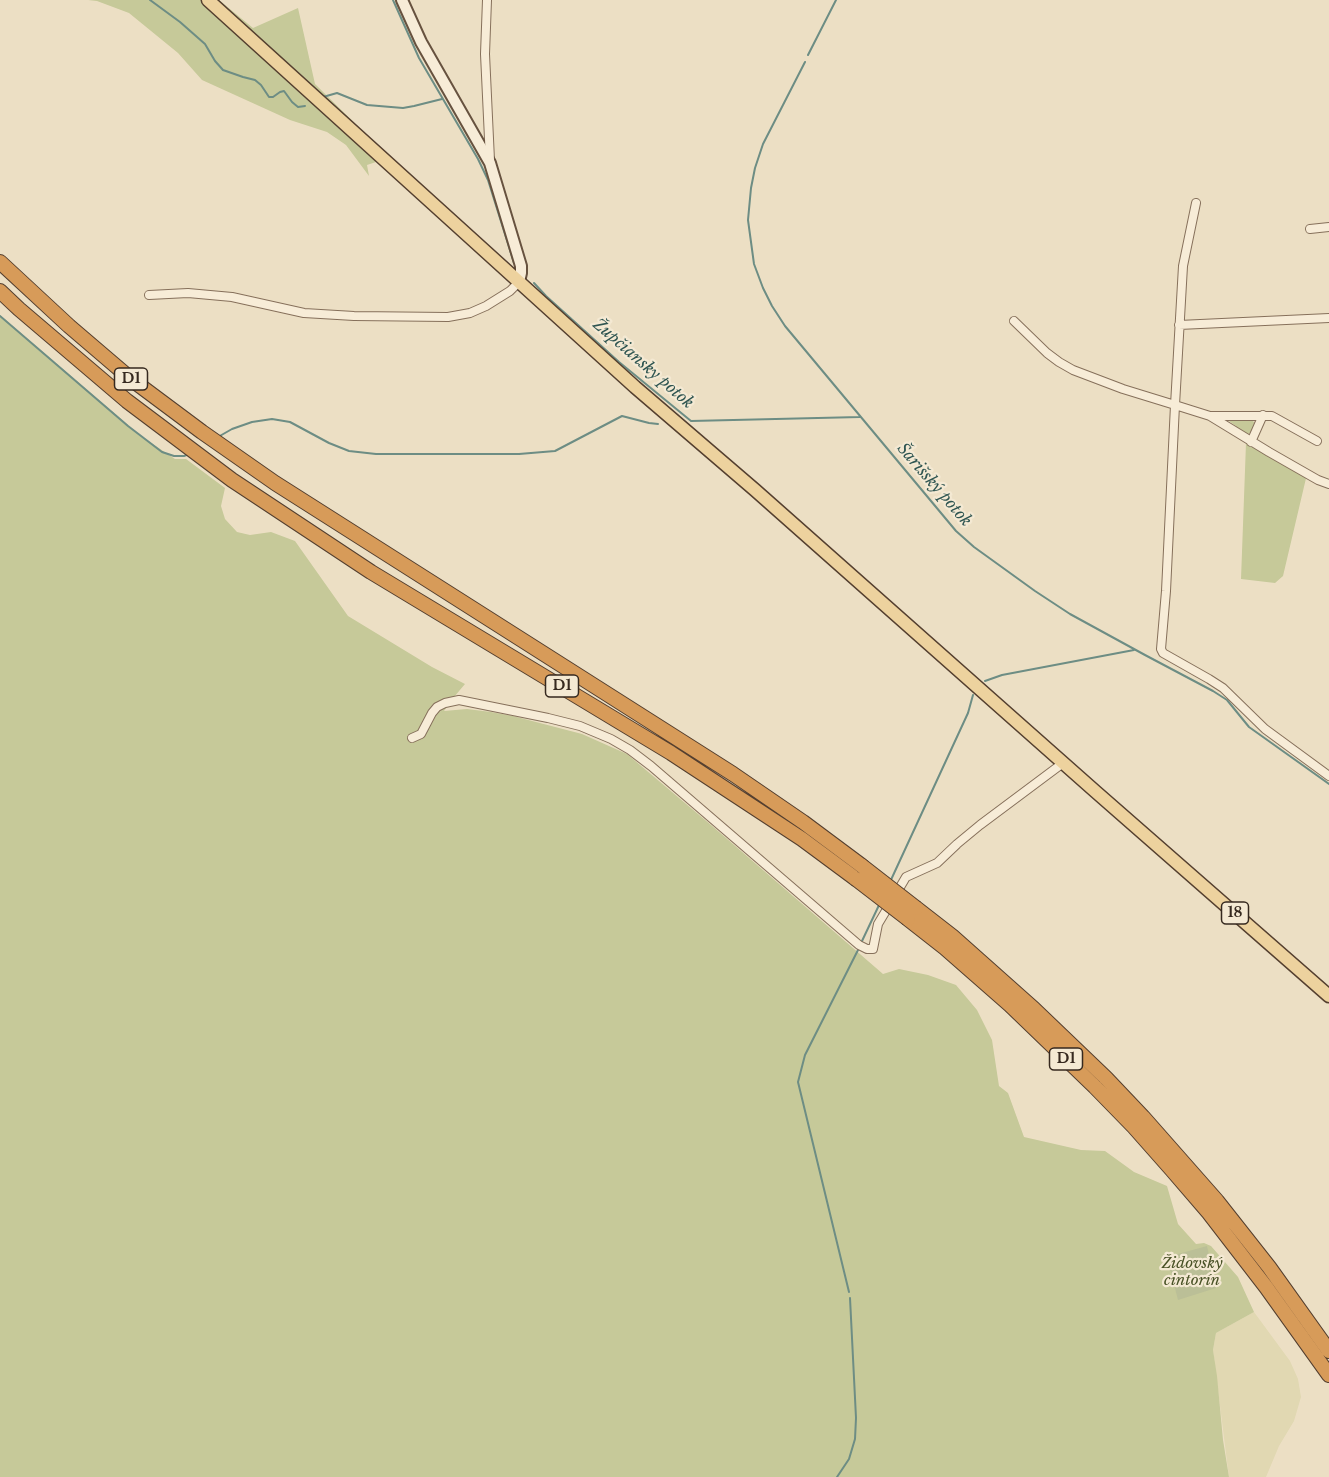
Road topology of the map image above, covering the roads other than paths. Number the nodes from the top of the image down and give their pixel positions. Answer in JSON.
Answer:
{"nodes":[{"id":1,"x":208,"y":0,"type":"edge"},
{"id":2,"x":402,"y":0,"type":"edge"},
{"id":3,"x":487,"y":0,"type":"edge"},
{"id":4,"x":490,"y":163,"type":"junction"},
{"id":5,"x":1196,"y":203,"type":"dead end"},
{"id":6,"x":1329,"y":227,"type":"edge"},
{"id":7,"x":1310,"y":229,"type":"dead end"},
{"id":8,"x":0,"y":262,"type":"edge"},
{"id":9,"x":519,"y":282,"type":"junction"},
{"id":10,"x":0,"y":291,"type":"edge"},
{"id":11,"x":149,"y":295,"type":"dead end"},
{"id":12,"x":1329,"y":318,"type":"edge"},
{"id":13,"x":1014,"y":321,"type":"dead end"},
{"id":14,"x":1179,"y":324,"type":"junction"},
{"id":15,"x":1175,"y":405,"type":"junction"},
{"id":16,"x":1263,"y":415,"type":"junction"},
{"id":17,"x":1210,"y":416,"type":"junction"},
{"id":18,"x":1317,"y":441,"type":"dead end"},
{"id":19,"x":1251,"y":442,"type":"junction"},
{"id":20,"x":1329,"y":484,"type":"edge"},
{"id":21,"x":412,"y":738,"type":"dead end"},
{"id":22,"x":1063,"y":763,"type":"junction"},
{"id":23,"x":1329,"y":776,"type":"edge"},
{"id":24,"x":912,"y":914,"type":"junction"},
{"id":25,"x":1329,"y":996,"type":"edge"},
{"id":26,"x":1329,"y":1351,"type":"edge"},
{"id":27,"x":1329,"y":1375,"type":"edge"}],
"edges":[{"from":1,"to":9,"type":"main road","number":"18"},
{"from":2,"to":4,"type":"street"},
{"from":3,"to":4,"type":"street"},
{"from":4,"to":9,"type":"street"},
{"from":5,"to":14,"type":"street"},
{"from":6,"to":7,"type":"street"},
{"from":8,"to":24,"type":"highway","number":"D1","bridge":true},
{"from":9,"to":11,"type":"street"},
{"from":9,"to":22,"type":"main road","number":"18"},
{"from":10,"to":24,"type":"highway","number":"D1","bridge":true},
{"from":12,"to":14,"type":"street"},
{"from":13,"to":15,"type":"street"},
{"from":14,"to":15,"type":"street"},
{"from":15,"to":17,"type":"street"},
{"from":15,"to":23,"type":"street"},
{"from":16,"to":17,"type":"street"},
{"from":16,"to":18,"type":"street"},
{"from":16,"to":19,"type":"street"},
{"from":17,"to":19,"type":"street"},
{"from":19,"to":20,"type":"street"},
{"from":21,"to":22,"type":"street"},
{"from":22,"to":25,"type":"main road","number":"18"},
{"from":24,"to":26,"type":"highway","number":"D1"},
{"from":24,"to":27,"type":"highway","number":"D1"}]}
